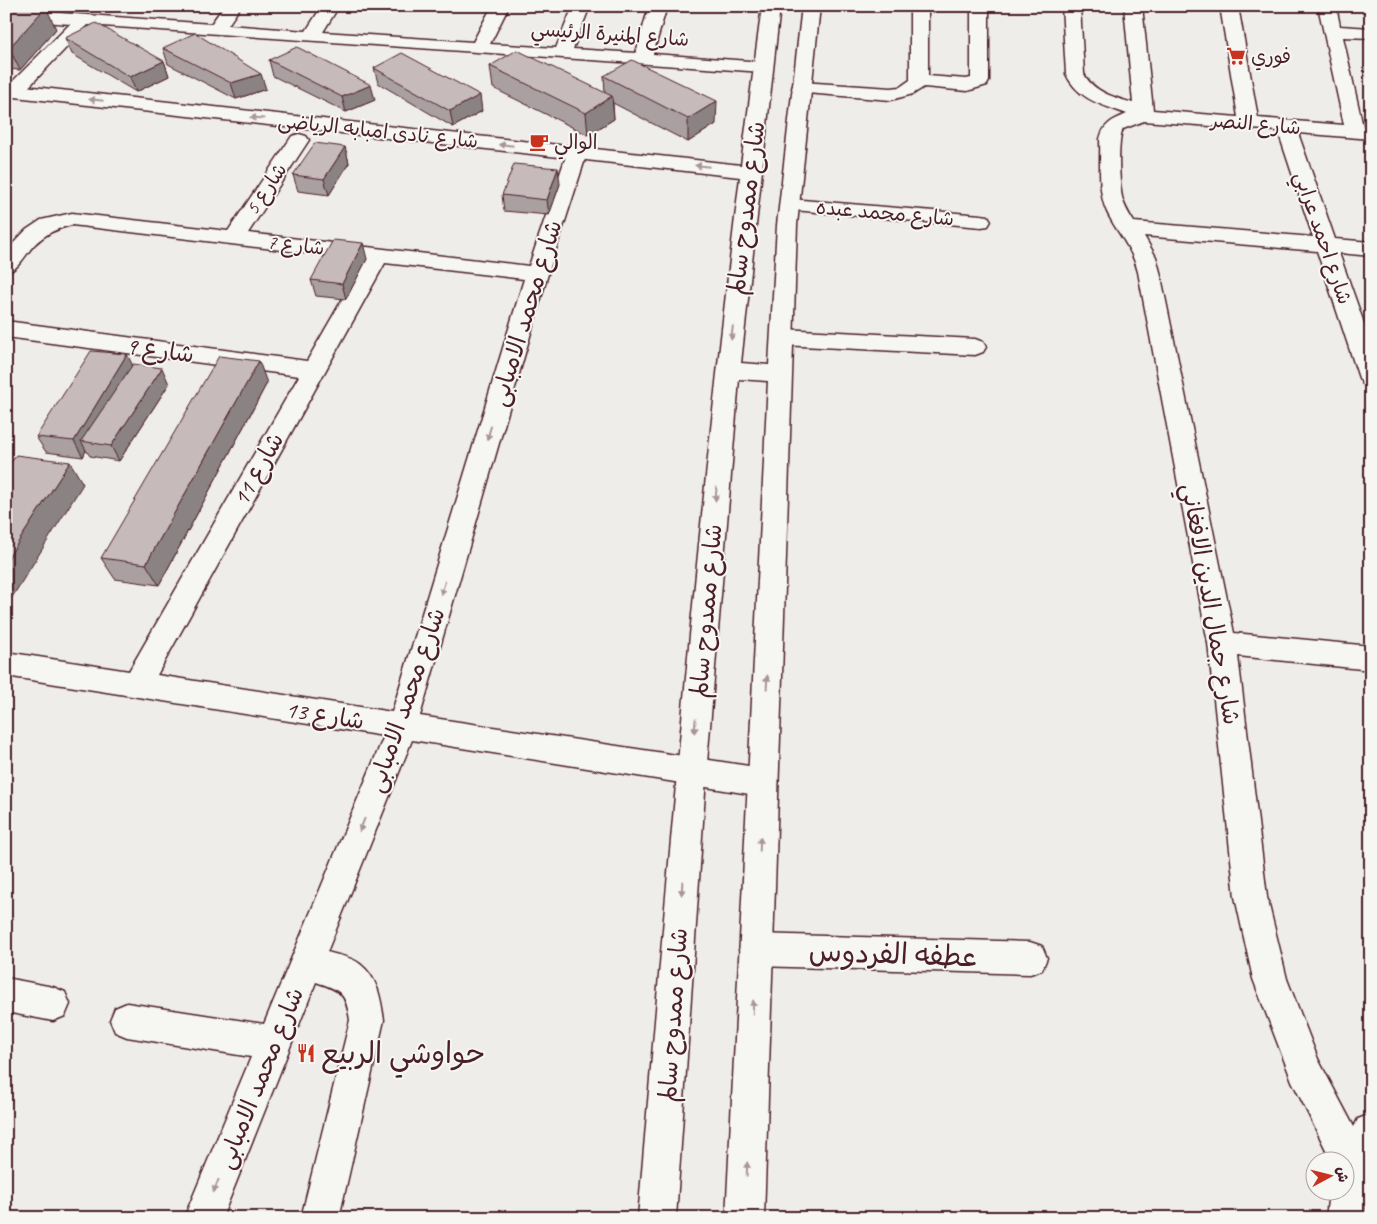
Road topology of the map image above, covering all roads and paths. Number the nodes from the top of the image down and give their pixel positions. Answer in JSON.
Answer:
{"nodes":[{"id":1,"x":134,"y":6,"type":"edge"},
{"id":2,"x":233,"y":6,"type":"edge"},
{"id":3,"x":330,"y":6,"type":"edge"},
{"id":4,"x":501,"y":6,"type":"edge"},
{"id":5,"x":582,"y":6,"type":"edge"},
{"id":6,"x":658,"y":6,"type":"edge"},
{"id":7,"x":771,"y":6,"type":"edge"},
{"id":8,"x":811,"y":6,"type":"edge"},
{"id":9,"x":919,"y":6,"type":"edge"},
{"id":10,"x":980,"y":6,"type":"edge"},
{"id":11,"x":1071,"y":6,"type":"edge"},
{"id":12,"x":1133,"y":6,"type":"edge"},
{"id":13,"x":1230,"y":6,"type":"edge"},
{"id":14,"x":1326,"y":6,"type":"edge"},
{"id":15,"x":31,"y":11,"type":"edge"},
{"id":16,"x":6,"y":14,"type":"edge"},
{"id":17,"x":84,"y":20,"type":"junction"},
{"id":18,"x":120,"y":23,"type":"junction"},
{"id":19,"x":216,"y":30,"type":"junction"},
{"id":20,"x":1332,"y":31,"type":"junction"},
{"id":21,"x":1371,"y":33,"type":"edge"},
{"id":22,"x":311,"y":37,"type":"junction"},
{"id":23,"x":480,"y":48,"type":"junction"},
{"id":24,"x":562,"y":54,"type":"junction"},
{"id":25,"x":643,"y":59,"type":"junction"},
{"id":26,"x":762,"y":67,"type":"junction"},
{"id":27,"x":919,"y":81,"type":"junction"},
{"id":28,"x":801,"y":88,"type":"junction"},
{"id":29,"x":9,"y":97,"type":"edge"},
{"id":30,"x":1143,"y":115,"type":"junction"},
{"id":31,"x":1249,"y":124,"type":"junction"},
{"id":32,"x":1286,"y":127,"type":"junction"},
{"id":33,"x":1363,"y":132,"type":"edge"},
{"id":34,"x":299,"y":140,"type":"junction"},
{"id":35,"x":574,"y":161,"type":"junction"},
{"id":36,"x":750,"y":180,"type":"junction"},
{"id":37,"x":790,"y":205,"type":"junction"},
{"id":38,"x":981,"y":221,"type":"dead end"},
{"id":39,"x":1126,"y":228,"type":"junction"},
{"id":40,"x":234,"y":238,"type":"junction"},
{"id":41,"x":1326,"y":245,"type":"junction"},
{"id":42,"x":1371,"y":248,"type":"edge"},
{"id":43,"x":379,"y":255,"type":"junction"},
{"id":44,"x":6,"y":266,"type":"edge"},
{"id":45,"x":537,"y":274,"type":"junction"},
{"id":46,"x":6,"y":329,"type":"edge"},
{"id":47,"x":782,"y":336,"type":"junction"},
{"id":48,"x":975,"y":347,"type":"dead end"},
{"id":49,"x":314,"y":370,"type":"junction"},
{"id":50,"x":728,"y":370,"type":"junction"},
{"id":51,"x":780,"y":374,"type":"junction"},
{"id":52,"x":1371,"y":378,"type":"edge"},
{"id":53,"x":1222,"y":642,"type":"junction"},
{"id":54,"x":1371,"y":658,"type":"edge"},
{"id":55,"x":6,"y":664,"type":"edge"},
{"id":56,"x":137,"y":684,"type":"junction"},
{"id":57,"x":402,"y":727,"type":"junction"},
{"id":58,"x":691,"y":773,"type":"junction"},
{"id":59,"x":762,"y":782,"type":"junction"},
{"id":60,"x":756,"y":950,"type":"junction"},
{"id":61,"x":1030,"y":958,"type":"dead end"},
{"id":62,"x":307,"y":963,"type":"junction"},
{"id":63,"x":6,"y":995,"type":"edge"},
{"id":64,"x":53,"y":1004,"type":"dead end"},
{"id":65,"x":127,"y":1020,"type":"dead end"},
{"id":66,"x":275,"y":1043,"type":"junction"},
{"id":67,"x":1371,"y":1132,"type":"edge"},
{"id":68,"x":1348,"y":1152,"type":"edge"},
{"id":69,"x":1354,"y":1164,"type":"edge"},
{"id":70,"x":1345,"y":1202,"type":"edge"},
{"id":71,"x":203,"y":1218,"type":"edge"},
{"id":72,"x":320,"y":1218,"type":"edge"},
{"id":73,"x":657,"y":1218,"type":"edge"},
{"id":74,"x":745,"y":1218,"type":"edge"},
{"id":75,"x":1345,"y":1218,"type":"edge"}],
"edges":[{"from":1,"to":18,"type":"street"},
{"from":2,"to":19,"type":"street"},
{"from":3,"to":22,"type":"street"},
{"from":4,"to":23,"type":"street"},
{"from":5,"to":24,"type":"street"},
{"from":6,"to":25,"type":"street"},
{"from":7,"to":26,"type":"street","name":"شارع ممدوح سالم"},
{"from":8,"to":28,"type":"street","name":"شارع ممدوح سالم"},
{"from":9,"to":27,"type":"street"},
{"from":10,"to":27,"type":"street"},
{"from":11,"to":30,"type":"street"},
{"from":12,"to":30,"type":"street"},
{"from":13,"to":31,"type":"street"},
{"from":14,"to":20,"type":"street"},
{"from":15,"to":16,"type":"street","name":"شارع المنيرة الرئيسي"},
{"from":15,"to":17,"type":"street","name":"شارع المنيرة الرئيسي"},
{"from":17,"to":18,"type":"street","name":"شارع المنيرة الرئيسي"},
{"from":17,"to":29,"type":"street"},
{"from":18,"to":19,"type":"street","name":"شارع المنيرة الرئيسي"},
{"from":19,"to":22,"type":"street","name":"شارع المنيرة الرئيسي"},
{"from":20,"to":21,"type":"street"},
{"from":20,"to":33,"type":"street"},
{"from":22,"to":23,"type":"street","name":"شارع المنيرة الرئيسي"},
{"from":23,"to":24,"type":"street","name":"شارع المنيرة الرئيسي"},
{"from":24,"to":25,"type":"street","name":"شارع المنيرة الرئيسي"},
{"from":25,"to":26,"type":"street","name":"شارع المنيرة الرئيسي"},
{"from":26,"to":36,"type":"street","name":"شارع ممدوح سالم"},
{"from":27,"to":28,"type":"street"},
{"from":28,"to":37,"type":"street","name":"شارع ممدوح سالم"},
{"from":29,"to":34,"type":"street","name":"شارع نادى امبابه الرياضى"},
{"from":35,"to":29,"type":"street","name":"شارع نادى امبابه الرياضى","one_way":true},
{"from":30,"to":31,"type":"street","name":"شارع النصر"},
{"from":30,"to":39,"type":"street","name":"شارع جمال الدين الافغاني"},
{"from":31,"to":32,"type":"street","name":"شارع النصر"},
{"from":32,"to":33,"type":"street","name":"شارع النصر"},
{"from":32,"to":41,"type":"street","name":"شارع احمد عرابي"},
{"from":34,"to":35,"type":"street","name":"شارع نادى امبابه الرياضى"},
{"from":34,"to":40,"type":"street","name":"شارع 5"},
{"from":35,"to":36,"type":"street","name":"شارع نادى امبابه الرياضى"},
{"from":35,"to":45,"type":"street","name":"شارع محمد الامبابى"},
{"from":36,"to":50,"type":"street","name":"شارع ممدوح سالم","one_way":true},
{"from":37,"to":38,"type":"street","name":"شارع محمد عبده"},
{"from":37,"to":47,"type":"street","name":"شارع ممدوح سالم"},
{"from":39,"to":41,"type":"street"},
{"from":39,"to":53,"type":"street","name":"شارع جمال الدين الافغاني"},
{"from":40,"to":43,"type":"street","name":"شارع 7"},
{"from":40,"to":44,"type":"street","name":"شارع 7"},
{"from":41,"to":42,"type":"street"},
{"from":41,"to":52,"type":"street","name":"شارع احمد عرابي"},
{"from":43,"to":45,"type":"street","name":"شارع 7"},
{"from":43,"to":49,"type":"street","name":"شارع 11"},
{"from":45,"to":57,"type":"street","name":"شارع محمد الامبابى","one_way":true},
{"from":46,"to":49,"type":"street","name":"شارع 9"},
{"from":47,"to":48,"type":"street"},
{"from":47,"to":51,"type":"street","name":"شارع ممدوح سالم"},
{"from":49,"to":56,"type":"street","name":"شارع 11"},
{"from":50,"to":51,"type":"street"},
{"from":50,"to":58,"type":"street","name":"شارع ممدوح سالم","one_way":true},
{"from":59,"to":51,"type":"street","name":"شارع ممدوح سالم","one_way":true},
{"from":53,"to":54,"type":"street"},
{"from":53,"to":68,"type":"street","name":"شارع جمال الدين الافغاني"},
{"from":55,"to":56,"type":"street","name":"شارع 13"},
{"from":56,"to":57,"type":"street","name":"شارع 13"},
{"from":57,"to":58,"type":"street","name":"شارع 13"},
{"from":57,"to":62,"type":"street","name":"شارع محمد الامبابى","one_way":true},
{"from":58,"to":59,"type":"street","name":"شارع 13"},
{"from":58,"to":73,"type":"street","name":"شارع ممدوح سالم","one_way":true},
{"from":60,"to":59,"type":"street","name":"شارع ممدوح سالم","one_way":true},
{"from":60,"to":61,"type":"street","name":"عطفه الفردوس"},
{"from":74,"to":60,"type":"street","name":"شارع ممدوح سالم","one_way":true},
{"from":62,"to":66,"type":"street","name":"شارع محمد الامبابى"},
{"from":62,"to":72,"type":"street"},
{"from":63,"to":64,"type":"street"},
{"from":65,"to":66,"type":"street"},
{"from":66,"to":71,"type":"street","name":"شارع محمد الامبابى","one_way":true},
{"from":67,"to":69,"type":"street"},
{"from":70,"to":75,"type":"street"}]}
